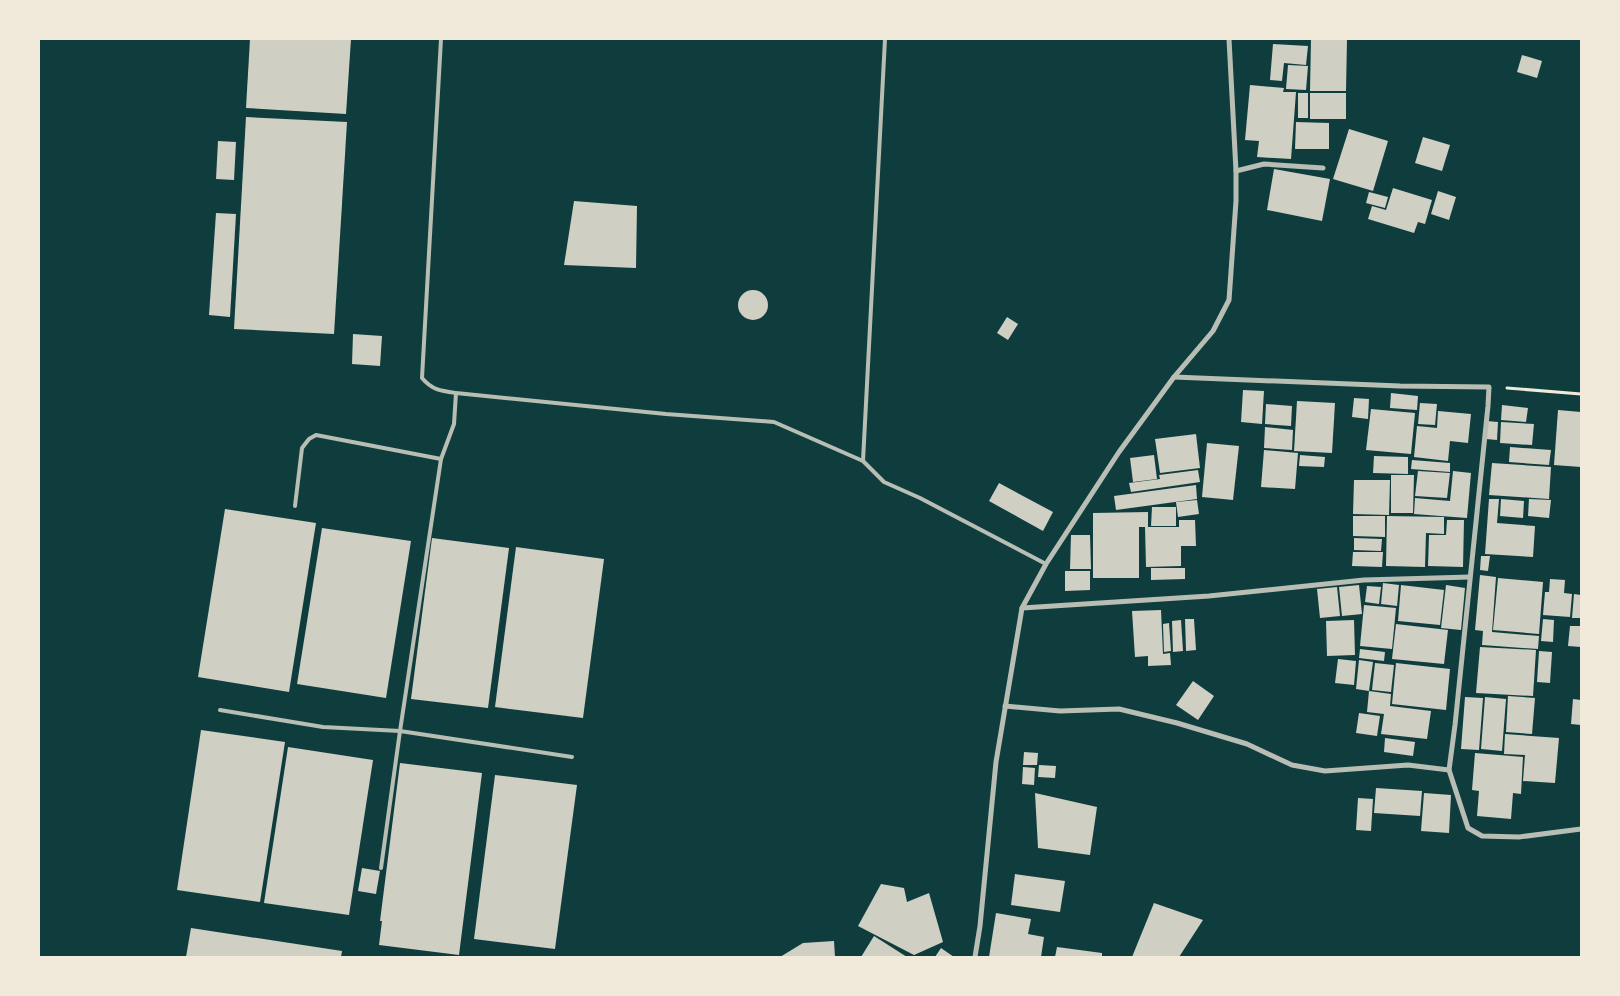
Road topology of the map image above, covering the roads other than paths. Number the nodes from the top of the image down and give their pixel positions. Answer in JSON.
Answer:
{"nodes":[{"id":1,"x":441,"y":39,"type":"edge"},
{"id":2,"x":885,"y":39,"type":"edge"},
{"id":3,"x":1230,"y":39,"type":"edge"},
{"id":4,"x":1323,"y":168,"type":"dead end"},
{"id":5,"x":1236,"y":171,"type":"junction"},
{"id":6,"x":1174,"y":377,"type":"junction"},
{"id":7,"x":456,"y":393,"type":"junction"},
{"id":8,"x":442,"y":459,"type":"junction"},
{"id":9,"x":862,"y":461,"type":"junction"},
{"id":10,"x":295,"y":506,"type":"dead end"},
{"id":11,"x":1046,"y":564,"type":"junction"},
{"id":12,"x":1470,"y":577,"type":"junction"},
{"id":13,"x":1022,"y":608,"type":"junction"},
{"id":14,"x":1005,"y":706,"type":"junction"},
{"id":15,"x":220,"y":710,"type":"dead end"},
{"id":16,"x":400,"y":732,"type":"junction"},
{"id":17,"x":572,"y":756,"type":"dead end"},
{"id":18,"x":1449,"y":770,"type":"junction"},
{"id":19,"x":1581,"y":829,"type":"edge"},
{"id":20,"x":381,"y":868,"type":"dead end"},
{"id":21,"x":975,"y":957,"type":"edge"}],
"edges":[{"from":1,"to":7,"type":"lane"},
{"from":2,"to":9,"type":"lane"},
{"from":3,"to":5,"type":"street"},
{"from":4,"to":5,"type":"street"},
{"from":5,"to":6,"type":"street"},
{"from":6,"to":11,"type":"street"},
{"from":6,"to":12,"type":"street"},
{"from":7,"to":8,"type":"lane"},
{"from":7,"to":9,"type":"lane"},
{"from":8,"to":10,"type":"lane"},
{"from":8,"to":16,"type":"lane"},
{"from":9,"to":11,"type":"lane"},
{"from":11,"to":13,"type":"street"},
{"from":12,"to":13,"type":"street"},
{"from":12,"to":18,"type":"street"},
{"from":13,"to":14,"type":"street"},
{"from":14,"to":18,"type":"street"},
{"from":14,"to":21,"type":"street"},
{"from":15,"to":16,"type":"lane"},
{"from":16,"to":17,"type":"lane"},
{"from":16,"to":20,"type":"lane"},
{"from":18,"to":19,"type":"street"}]}
